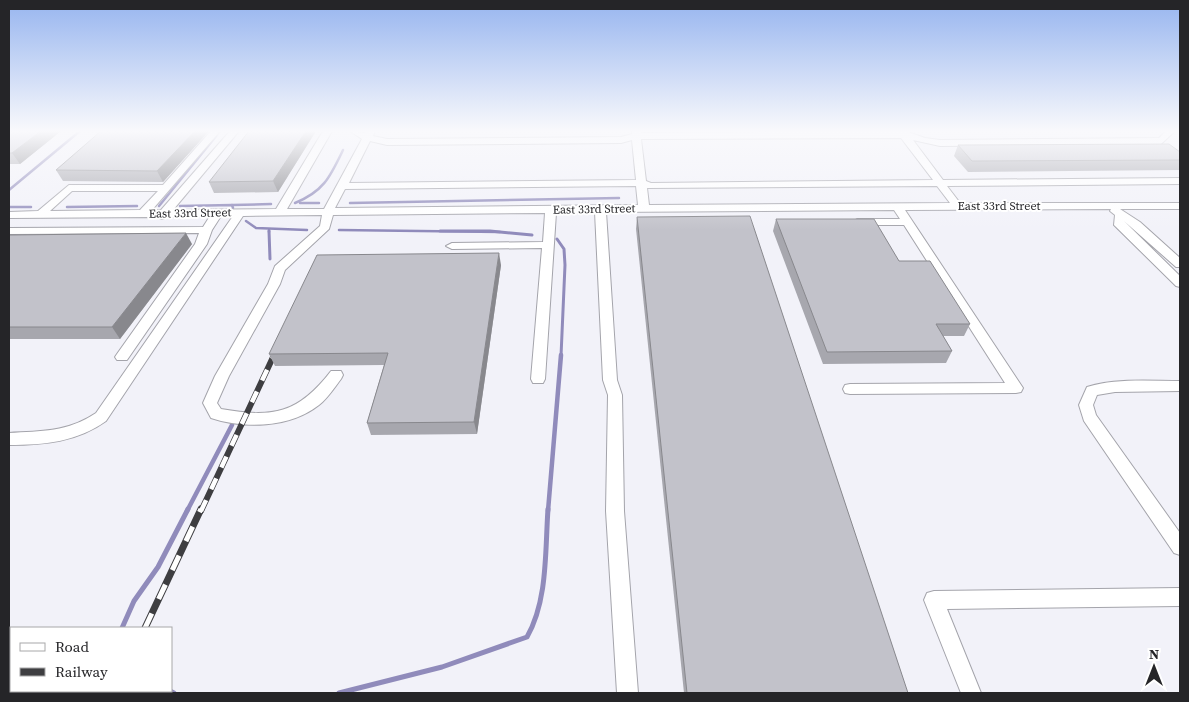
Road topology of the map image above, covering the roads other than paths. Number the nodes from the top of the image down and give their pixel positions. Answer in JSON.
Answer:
{"nodes":[{"id":1,"x":186,"y":164,"type":"edge"},
{"id":2,"x":208,"y":164,"type":"edge"},
{"id":3,"x":309,"y":164,"type":"edge"},
{"id":4,"x":354,"y":164,"type":"edge"},
{"id":5,"x":639,"y":164,"type":"edge"},
{"id":6,"x":925,"y":164,"type":"edge"},
{"id":7,"x":1180,"y":181,"type":"edge"},
{"id":8,"x":939,"y":182,"type":"junction"},
{"id":9,"x":641,"y":183,"type":"junction"},
{"id":10,"x":342,"y":186,"type":"junction"},
{"id":11,"x":164,"y":188,"type":"junction"},
{"id":12,"x":897,"y":206,"type":"junction"},
{"id":13,"x":957,"y":206,"type":"junction"},
{"id":14,"x":1110,"y":206,"type":"junction"},
{"id":15,"x":1180,"y":206,"type":"edge"},
{"id":16,"x":644,"y":208,"type":"junction"},
{"id":17,"x":551,"y":209,"type":"junction"},
{"id":18,"x":600,"y":209,"type":"junction"},
{"id":19,"x":280,"y":212,"type":"junction"},
{"id":20,"x":328,"y":212,"type":"junction"},
{"id":21,"x":218,"y":213,"type":"junction"},
{"id":22,"x":240,"y":213,"type":"junction"},
{"id":23,"x":143,"y":214,"type":"junction"},
{"id":24,"x":166,"y":214,"type":"junction"},
{"id":25,"x":40,"y":215,"type":"junction"},
{"id":26,"x":1120,"y":215,"type":"junction"},
{"id":27,"x":10,"y":217,"type":"edge"},
{"id":28,"x":848,"y":222,"type":"edge"},
{"id":29,"x":907,"y":222,"type":"junction"},
{"id":30,"x":143,"y":230,"type":"junction"},
{"id":31,"x":206,"y":230,"type":"junction"},
{"id":32,"x":9,"y":231,"type":"edge"},
{"id":33,"x":452,"y":246,"type":"dead end"},
{"id":34,"x":548,"y":246,"type":"junction"},
{"id":35,"x":1180,"y":264,"type":"edge"},
{"id":36,"x":1180,"y":283,"type":"edge"},
{"id":37,"x":122,"y":357,"type":"dead end"},
{"id":38,"x":336,"y":375,"type":"dead end"},
{"id":39,"x":538,"y":379,"type":"dead end"},
{"id":40,"x":1180,"y":386,"type":"edge"},
{"id":41,"x":850,"y":389,"type":"dead end"},
{"id":42,"x":9,"y":439,"type":"edge"},
{"id":43,"x":1180,"y":547,"type":"edge"},
{"id":44,"x":1180,"y":597,"type":"edge"},
{"id":45,"x":627,"y":693,"type":"edge"},
{"id":46,"x":971,"y":693,"type":"edge"}],
"edges":[{"from":1,"to":11,"type":"street"},
{"from":2,"to":24,"type":"street"},
{"from":3,"to":19,"type":"street"},
{"from":4,"to":10,"type":"street"},
{"from":5,"to":9,"type":"street"},
{"from":6,"to":8,"type":"street"},
{"from":7,"to":8,"type":"street"},
{"from":8,"to":9,"type":"street"},
{"from":8,"to":13,"type":"street"},
{"from":9,"to":10,"type":"street"},
{"from":9,"to":16,"type":"street"},
{"from":10,"to":20,"type":"street"},
{"from":11,"to":23,"type":"street"},
{"from":11,"to":25,"type":"street"},
{"from":12,"to":13,"type":"street","name":"East 33rd Street"},
{"from":12,"to":16,"type":"street","name":"East 33rd Street"},
{"from":12,"to":29,"type":"street"},
{"from":13,"to":14,"type":"street","name":"East 33rd Street"},
{"from":14,"to":15,"type":"street","name":"East 33rd Street"},
{"from":14,"to":26,"type":"street"},
{"from":16,"to":18,"type":"street","name":"East 33rd Street"},
{"from":17,"to":18,"type":"street","name":"East 33rd Street"},
{"from":17,"to":20,"type":"street","name":"East 33rd Street"},
{"from":17,"to":34,"type":"lane"},
{"from":18,"to":45,"type":"street"},
{"from":19,"to":20,"type":"street","name":"East 33rd Street"},
{"from":19,"to":22,"type":"street","name":"East 33rd Street"},
{"from":20,"to":38,"type":"street"},
{"from":21,"to":22,"type":"street","name":"East 33rd Street"},
{"from":21,"to":24,"type":"street","name":"East 33rd Street"},
{"from":21,"to":31,"type":"street"},
{"from":22,"to":42,"type":"street"},
{"from":23,"to":24,"type":"street","name":"East 33rd Street"},
{"from":23,"to":25,"type":"street","name":"East 33rd Street"},
{"from":24,"to":30,"type":"street"},
{"from":25,"to":27,"type":"street","name":"East 33rd Street"},
{"from":26,"to":35,"type":"lane"},
{"from":26,"to":36,"type":"street"},
{"from":28,"to":29,"type":"street"},
{"from":29,"to":41,"type":"street"},
{"from":30,"to":31,"type":"street"},
{"from":30,"to":32,"type":"street"},
{"from":31,"to":37,"type":"street"},
{"from":33,"to":34,"type":"street"},
{"from":34,"to":39,"type":"lane"},
{"from":40,"to":43,"type":"street"},
{"from":44,"to":46,"type":"street"}]}
